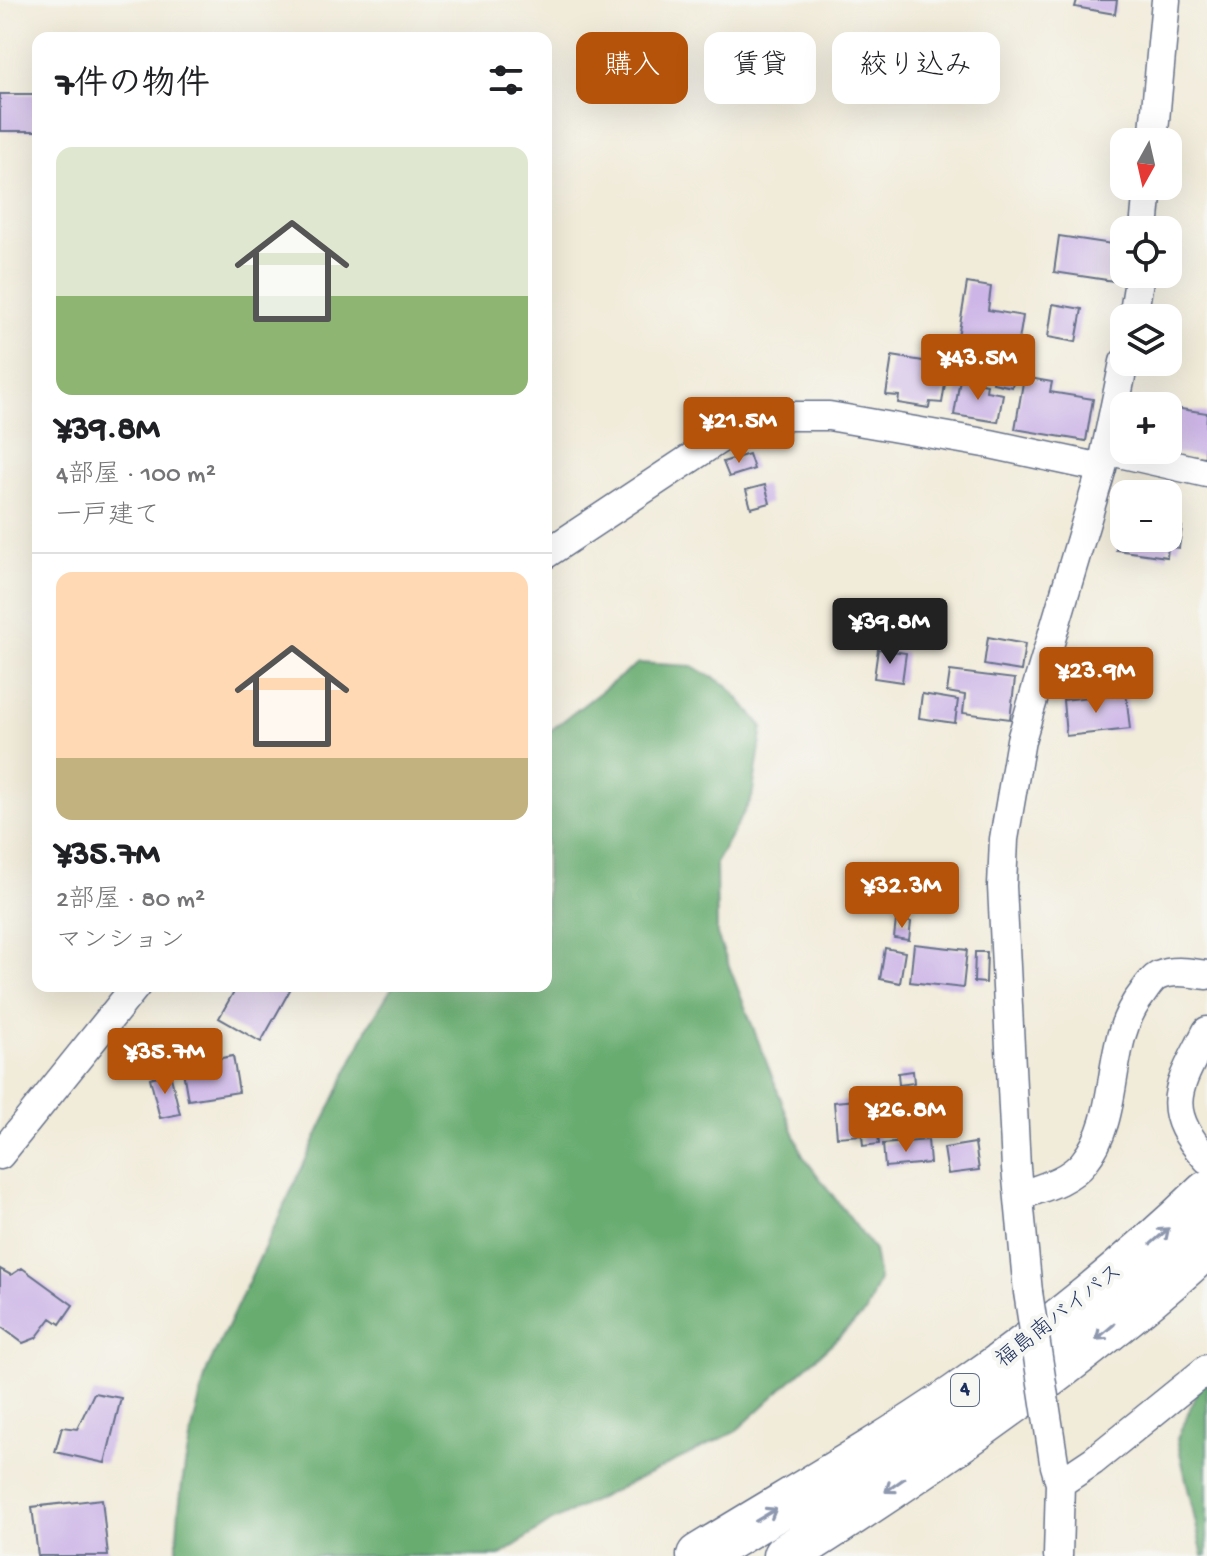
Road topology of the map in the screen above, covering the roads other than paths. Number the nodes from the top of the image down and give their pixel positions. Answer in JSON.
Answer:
{"nodes":[{"id":1,"x":1166,"y":0,"type":"edge"},
{"id":2,"x":1154,"y":128,"type":"edge"},
{"id":3,"x":1121,"y":376,"type":"edge"},
{"id":4,"x":1104,"y":459,"type":"junction"},
{"id":5,"x":1207,"y":473,"type":"edge"},
{"id":6,"x":552,"y":550,"type":"edge"},
{"id":7,"x":1207,"y":975,"type":"edge"},
{"id":8,"x":131,"y":992,"type":"edge"},
{"id":9,"x":1207,"y":1031,"type":"edge"},
{"id":10,"x":0,"y":1155,"type":"edge"},
{"id":11,"x":1207,"y":1159,"type":"edge"},
{"id":12,"x":1207,"y":1193,"type":"edge"},
{"id":13,"x":1019,"y":1196,"type":"junction"},
{"id":14,"x":1207,"y":1245,"type":"edge"},
{"id":15,"x":1207,"y":1369,"type":"edge"},
{"id":16,"x":1057,"y":1473,"type":"junction"},
{"id":17,"x":699,"y":1556,"type":"edge"},
{"id":18,"x":785,"y":1556,"type":"edge"},
{"id":19,"x":1058,"y":1556,"type":"edge"}],
"edges":[{"from":1,"to":2,"type":"street"},
{"from":3,"to":4,"type":"street"},
{"from":4,"to":5,"type":"street"},
{"from":4,"to":6,"type":"street"},
{"from":4,"to":13,"type":"street"},
{"from":7,"to":13,"type":"street"},
{"from":8,"to":10,"type":"street"},
{"from":9,"to":11,"type":"street"},
{"from":17,"to":12,"type":"highway","name":"福島南バイパス","number":"4","one_way":true},
{"from":13,"to":16,"type":"street","bridge":true},
{"from":14,"to":18,"type":"highway","name":"福島南バイパス","number":"4","one_way":true},
{"from":15,"to":16,"type":"street"},
{"from":16,"to":19,"type":"street"}]}
